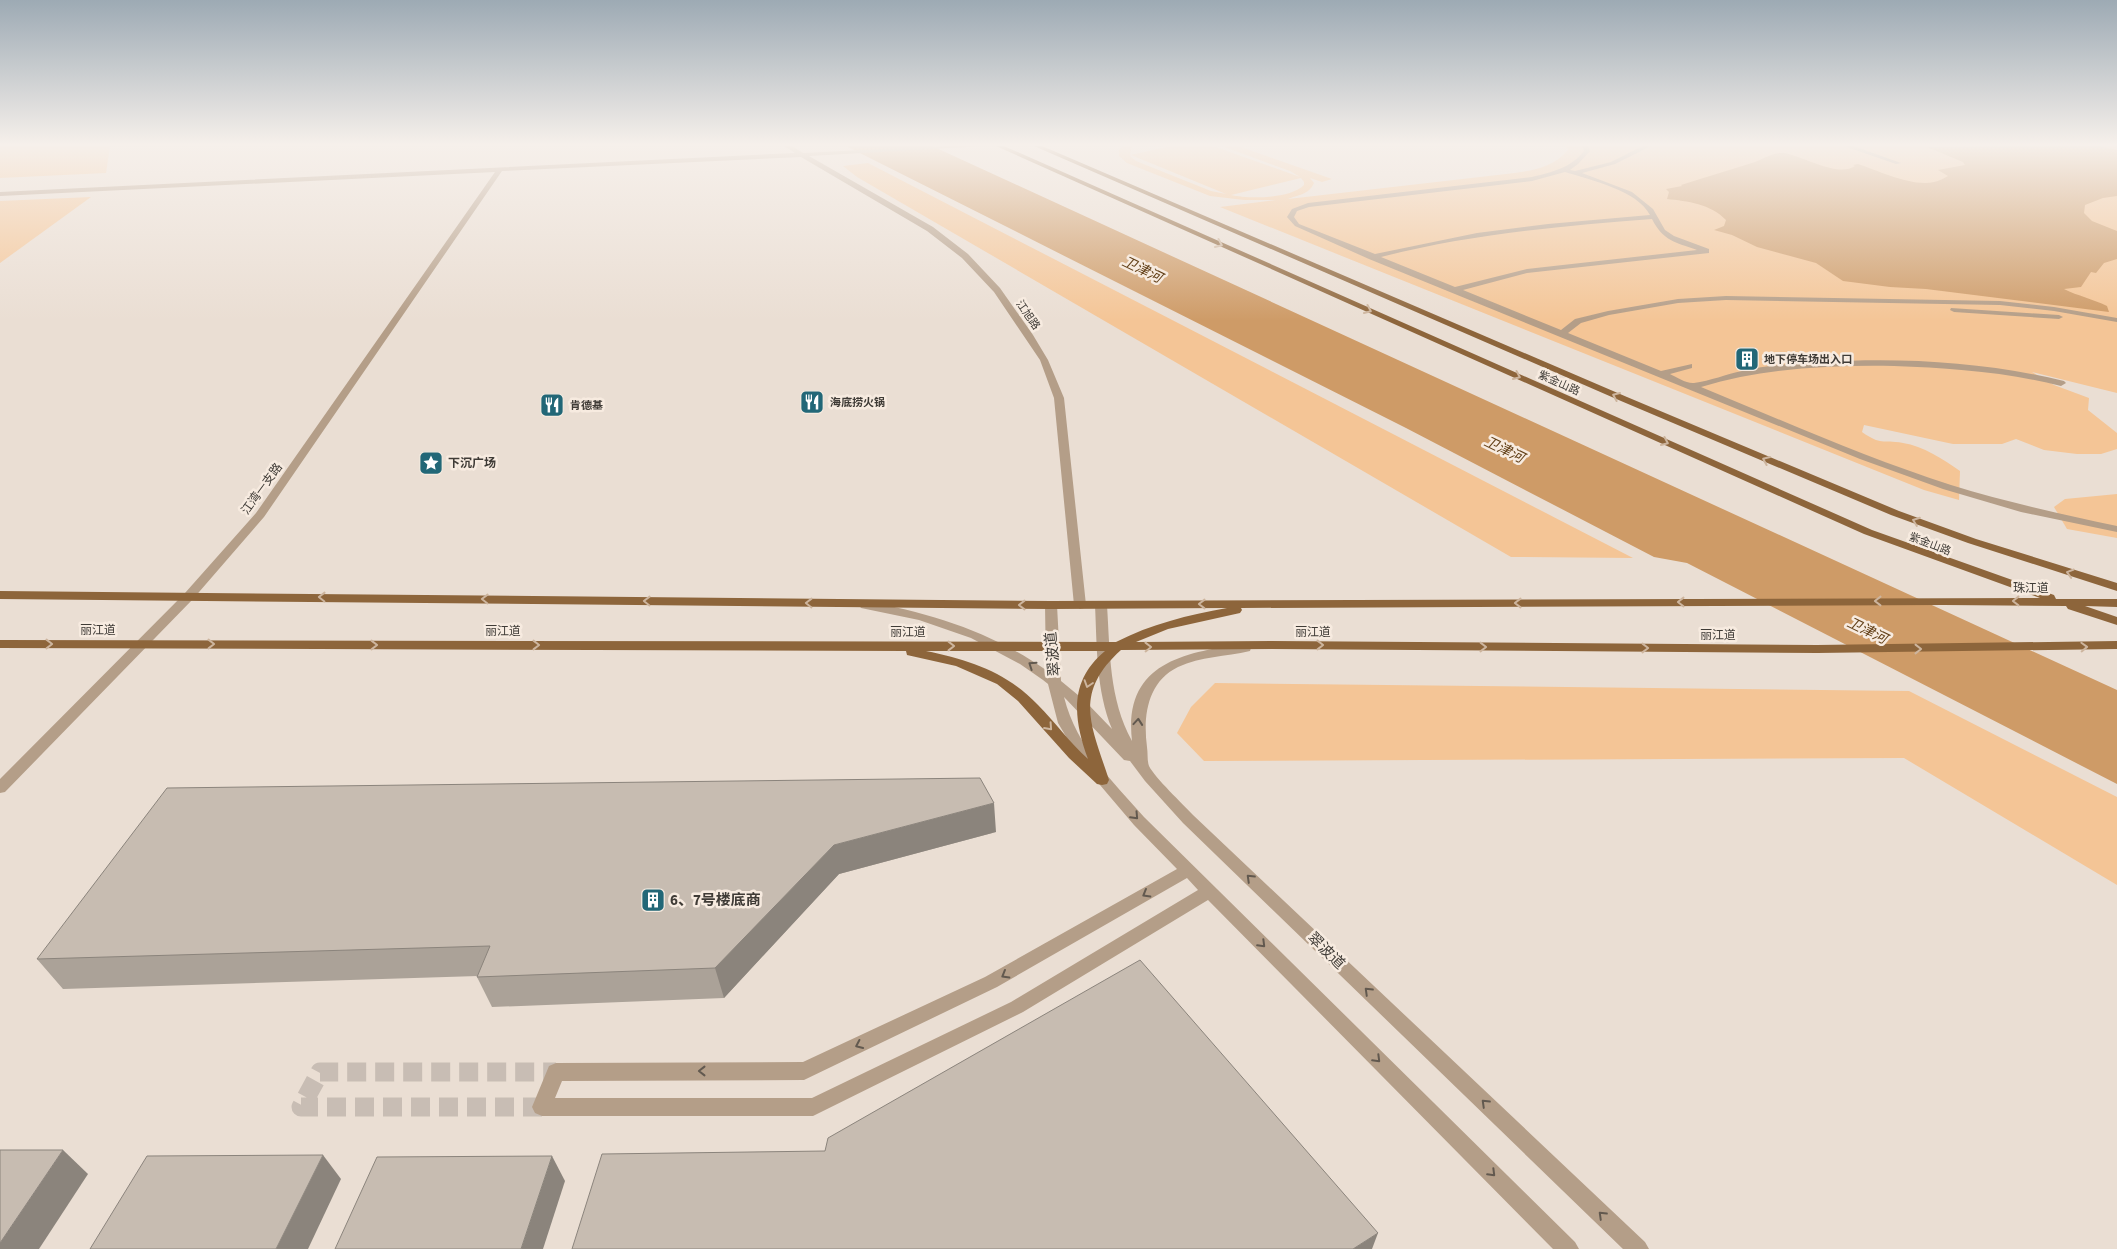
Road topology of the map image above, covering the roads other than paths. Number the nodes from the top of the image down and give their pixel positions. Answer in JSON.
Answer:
{"nodes":[{"id":1,"x":476,"y":204,"type":"edge"},
{"id":2,"x":888,"y":204,"type":"edge"},
{"id":3,"x":1130,"y":204,"type":"edge"},
{"id":4,"x":1172,"y":204,"type":"edge"},
{"id":5,"x":1314,"y":204,"type":"edge"},
{"id":6,"x":1643,"y":204,"type":"edge"},
{"id":7,"x":1656,"y":217,"type":"junction"},
{"id":8,"x":1372,"y":257,"type":"junction"},
{"id":9,"x":1453,"y":290,"type":"junction"},
{"id":10,"x":2117,"y":320,"type":"edge"},
{"id":11,"x":1562,"y":334,"type":"junction"},
{"id":12,"x":1689,"y":366,"type":"dead end"},
{"id":13,"x":1660,"y":374,"type":"junction"},
{"id":14,"x":2061,"y":383,"type":"dead end"},
{"id":15,"x":1691,"y":386,"type":"junction"},
{"id":16,"x":2117,"y":529,"type":"edge"},
{"id":17,"x":2117,"y":587,"type":"edge"},
{"id":18,"x":0,"y":595,"type":"edge"},
{"id":19,"x":189,"y":596,"type":"junction"},
{"id":20,"x":2060,"y":602,"type":"junction"},
{"id":21,"x":2117,"y":603,"type":"edge"},
{"id":22,"x":858,"y":604,"type":"junction"},
{"id":23,"x":1268,"y":604,"type":"junction"},
{"id":24,"x":1051,"y":605,"type":"junction"},
{"id":25,"x":1080,"y":605,"type":"junction"},
{"id":26,"x":1101,"y":605,"type":"junction"},
{"id":27,"x":2117,"y":621,"type":"edge"},
{"id":28,"x":0,"y":644,"type":"edge"},
{"id":29,"x":143,"y":644,"type":"junction"},
{"id":30,"x":1272,"y":645,"type":"junction"},
{"id":31,"x":867,"y":646,"type":"junction"},
{"id":32,"x":2117,"y":646,"type":"edge"},
{"id":33,"x":1003,"y":647,"type":"junction"},
{"id":34,"x":1051,"y":647,"type":"junction"},
{"id":35,"x":1108,"y":650,"type":"junction"},
{"id":36,"x":1056,"y":682,"type":"junction"},
{"id":37,"x":1083,"y":707,"type":"junction"},
{"id":38,"x":1143,"y":770,"type":"junction"},
{"id":39,"x":1102,"y":780,"type":"junction"},
{"id":40,"x":0,"y":788,"type":"edge"},
{"id":41,"x":1188,"y":870,"type":"junction"},
{"id":42,"x":1210,"y":891,"type":"junction"},
{"id":43,"x":1568,"y":1249,"type":"edge"},
{"id":44,"x":1638,"y":1249,"type":"edge"}],
"edges":[{"from":1,"to":19,"type":"street","name":"江湾一支路"},
{"from":2,"to":25,"type":"street","name":"江旭路"},
{"from":3,"to":20,"type":"main road","name":"紫金山路","one_way":true},
{"from":17,"to":4,"type":"main road","name":"紫金山路","one_way":true},
{"from":5,"to":8,"type":"street"},
{"from":6,"to":7,"type":"street"},
{"from":7,"to":8,"type":"street"},
{"from":7,"to":9,"type":"street"},
{"from":8,"to":9,"type":"street"},
{"from":9,"to":11,"type":"street"},
{"from":10,"to":11,"type":"street"},
{"from":11,"to":13,"type":"street"},
{"from":12,"to":13,"type":"street"},
{"from":13,"to":15,"type":"street"},
{"from":14,"to":15,"type":"street"},
{"from":15,"to":16,"type":"street"},
{"from":18,"to":19,"type":"main road"},
{"from":22,"to":19,"type":"main road","one_way":true},
{"from":19,"to":29,"type":"street","name":"江湾一支路"},
{"from":20,"to":21,"type":"main road","name":"珠江道"},
{"from":20,"to":23,"type":"main road","name":"珠江道","one_way":true},
{"from":20,"to":27,"type":"main road","name":"紫金山路"},
{"from":24,"to":22,"type":"main road","one_way":true},
{"from":22,"to":33,"type":"street"},
{"from":23,"to":26,"type":"main road","one_way":true},
{"from":23,"to":35,"type":"main road"},
{"from":24,"to":25,"type":"main road"},
{"from":24,"to":34,"type":"street","name":"翠波道"},
{"from":25,"to":26,"type":"main road"},
{"from":26,"to":35,"type":"street","name":"翠波道"},
{"from":28,"to":29,"type":"main road","name":"丽江道","one_way":true},
{"from":29,"to":31,"type":"main road","name":"丽江道","one_way":true},
{"from":29,"to":40,"type":"street","name":"江湾一支路"},
{"from":30,"to":32,"type":"main road","name":"丽江道","one_way":true},
{"from":35,"to":30,"type":"main road","name":"丽江道","one_way":true},
{"from":38,"to":30,"type":"street","one_way":true},
{"from":31,"to":33,"type":"main road","name":"丽江道","one_way":true},
{"from":31,"to":39,"type":"main road","one_way":true},
{"from":33,"to":34,"type":"main road","name":"丽江道"},
{"from":36,"to":33,"type":"street","one_way":true},
{"from":34,"to":35,"type":"main road","name":"丽江道"},
{"from":34,"to":36,"type":"street","name":"翠波道"},
{"from":35,"to":37,"type":"main road","one_way":true},
{"from":35,"to":38,"type":"street","name":"翠波道"},
{"from":36,"to":37,"type":"street"},
{"from":36,"to":39,"type":"street","name":"翠波道"},
{"from":37,"to":38,"type":"street"},
{"from":37,"to":39,"type":"main road"},
{"from":44,"to":38,"type":"street","name":"翠波道","one_way":true},
{"from":39,"to":41,"type":"street","name":"翠波道","one_way":true},
{"from":41,"to":42,"type":"street","name":"翠波道"},
{"from":41,"to":42,"type":"street","one_way":true},
{"from":42,"to":43,"type":"street","name":"翠波道","one_way":true}]}
